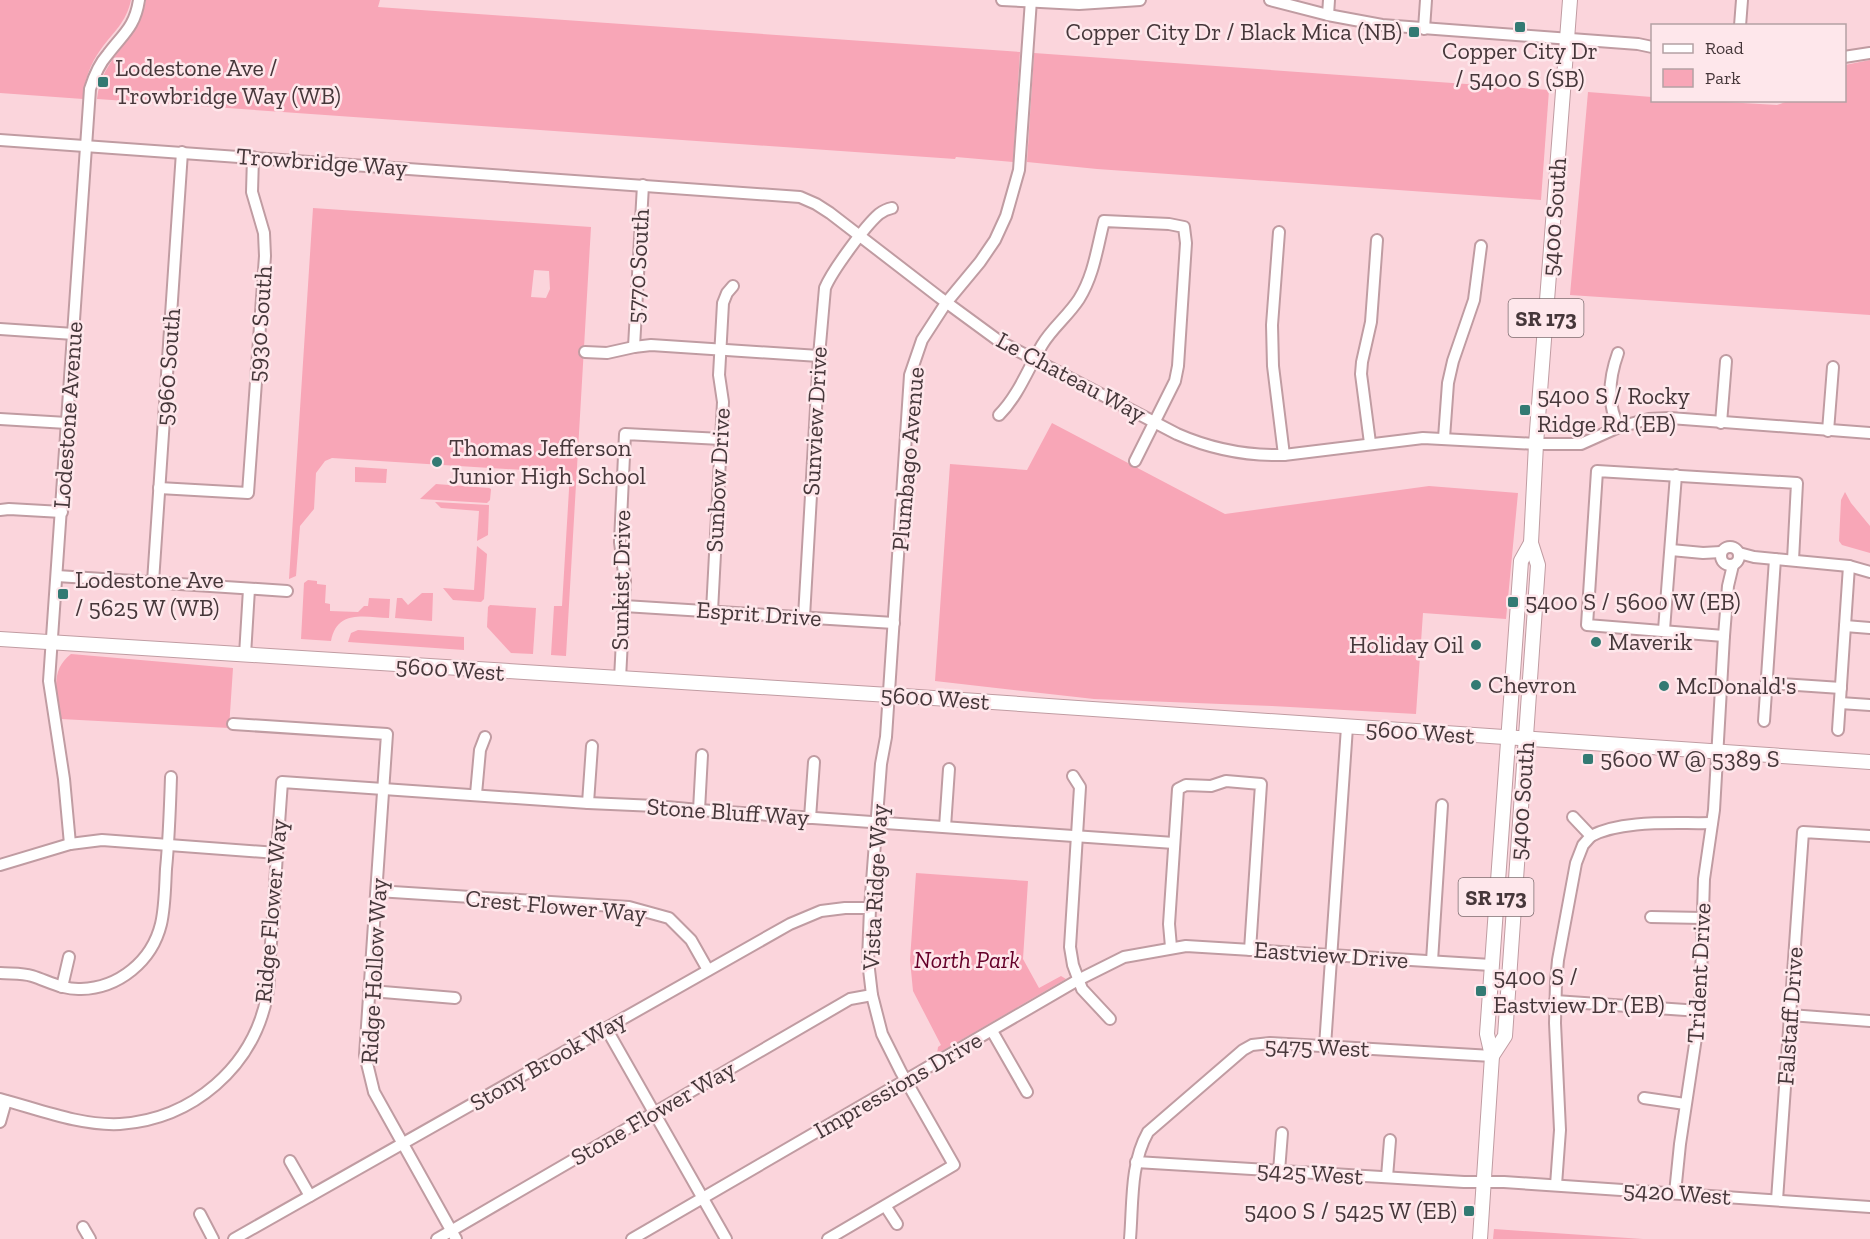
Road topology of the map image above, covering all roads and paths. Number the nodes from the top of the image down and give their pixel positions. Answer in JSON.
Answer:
{"nodes":[{"id":1,"x":139,"y":0,"type":"edge"},
{"id":2,"x":1002,"y":0,"type":"edge"},
{"id":3,"x":1140,"y":0,"type":"edge"},
{"id":4,"x":1270,"y":0,"type":"edge"},
{"id":5,"x":1329,"y":0,"type":"edge"},
{"id":6,"x":1426,"y":0,"type":"edge"},
{"id":7,"x":1570,"y":0,"type":"edge"},
{"id":8,"x":1742,"y":0,"type":"edge"},
{"id":9,"x":1031,"y":1,"type":"edge"},
{"id":10,"x":1128,"y":1,"type":"edge"},
{"id":11,"x":1328,"y":15,"type":"junction"},
{"id":12,"x":1740,"y":24,"type":"edge"},
{"id":13,"x":1424,"y":29,"type":"junction"},
{"id":14,"x":1567,"y":40,"type":"junction"},
{"id":15,"x":1651,"y":47,"type":"edge"},
{"id":16,"x":1870,"y":53,"type":"edge"},
{"id":17,"x":1846,"y":57,"type":"edge"},
{"id":18,"x":0,"y":140,"type":"edge"},
{"id":19,"x":86,"y":146,"type":"junction"},
{"id":20,"x":182,"y":152,"type":"junction"},
{"id":21,"x":253,"y":157,"type":"junction"},
{"id":22,"x":643,"y":185,"type":"junction"},
{"id":23,"x":892,"y":208,"type":"dead end"},
{"id":24,"x":1279,"y":232,"type":"dead end"},
{"id":25,"x":860,"y":237,"type":"junction"},
{"id":26,"x":1377,"y":240,"type":"dead end"},
{"id":27,"x":1481,"y":246,"type":"dead end"},
{"id":28,"x":734,"y":286,"type":"dead end"},
{"id":29,"x":946,"y":303,"type":"junction"},
{"id":30,"x":0,"y":329,"type":"edge"},
{"id":31,"x":74,"y":334,"type":"junction"},
{"id":32,"x":634,"y":347,"type":"junction"},
{"id":33,"x":720,"y":350,"type":"junction"},
{"id":34,"x":585,"y":352,"type":"dead end"},
{"id":35,"x":1618,"y":353,"type":"dead end"},
{"id":36,"x":819,"y":356,"type":"junction"},
{"id":37,"x":1034,"y":359,"type":"junction"},
{"id":38,"x":1726,"y":361,"type":"dead end"},
{"id":39,"x":1833,"y":367,"type":"dead end"},
{"id":40,"x":999,"y":416,"type":"dead end"},
{"id":41,"x":0,"y":419,"type":"edge"},
{"id":42,"x":1155,"y":422,"type":"junction"},
{"id":43,"x":67,"y":423,"type":"junction"},
{"id":44,"x":1721,"y":423,"type":"junction"},
{"id":45,"x":1619,"y":427,"type":"junction"},
{"id":46,"x":1828,"y":430,"type":"junction"},
{"id":47,"x":1870,"y":433,"type":"edge"},
{"id":48,"x":1444,"y":438,"type":"junction"},
{"id":49,"x":721,"y":439,"type":"junction"},
{"id":50,"x":1370,"y":443,"type":"junction"},
{"id":51,"x":1536,"y":444,"type":"junction"},
{"id":52,"x":1284,"y":455,"type":"junction"},
{"id":53,"x":1135,"y":461,"type":"dead end"},
{"id":54,"x":1676,"y":475,"type":"junction"},
{"id":55,"x":159,"y":488,"type":"junction"},
{"id":56,"x":0,"y":510,"type":"edge"},
{"id":57,"x":62,"y":512,"type":"junction"},
{"id":58,"x":1531,"y":543,"type":"junction"},
{"id":59,"x":1671,"y":550,"type":"junction"},
{"id":60,"x":1730,"y":559,"type":"junction"},
{"id":61,"x":1775,"y":559,"type":"junction"},
{"id":62,"x":1793,"y":560,"type":"junction"},
{"id":63,"x":1850,"y":566,"type":"junction"},
{"id":64,"x":1870,"y":572,"type":"edge"},
{"id":65,"x":57,"y":576,"type":"junction"},
{"id":66,"x":153,"y":582,"type":"junction"},
{"id":67,"x":249,"y":589,"type":"junction"},
{"id":68,"x":287,"y":591,"type":"dead end"},
{"id":69,"x":624,"y":606,"type":"junction"},
{"id":70,"x":712,"y":611,"type":"junction"},
{"id":71,"x":804,"y":617,"type":"junction"},
{"id":72,"x":894,"y":623,"type":"junction"},
{"id":73,"x":1845,"y":626,"type":"junction"},
{"id":74,"x":1870,"y":628,"type":"edge"},
{"id":75,"x":1664,"y":630,"type":"junction"},
{"id":76,"x":1724,"y":636,"type":"junction"},
{"id":77,"x":0,"y":639,"type":"edge"},
{"id":78,"x":53,"y":643,"type":"junction"},
{"id":79,"x":245,"y":655,"type":"junction"},
{"id":80,"x":620,"y":679,"type":"junction"},
{"id":81,"x":1766,"y":683,"type":"junction"},
{"id":82,"x":1841,"y":688,"type":"junction"},
{"id":83,"x":889,"y":695,"type":"junction"},
{"id":84,"x":1840,"y":703,"type":"junction"},
{"id":85,"x":1870,"y":705,"type":"edge"},
{"id":86,"x":1764,"y":721,"type":"dead end"},
{"id":87,"x":233,"y":724,"type":"dead end"},
{"id":88,"x":1347,"y":727,"type":"junction"},
{"id":89,"x":1838,"y":730,"type":"dead end"},
{"id":90,"x":485,"y":737,"type":"dead end"},
{"id":91,"x":1508,"y":738,"type":"junction"},
{"id":92,"x":1526,"y":739,"type":"junction"},
{"id":93,"x":592,"y":746,"type":"dead end"},
{"id":94,"x":1718,"y":751,"type":"junction"},
{"id":95,"x":702,"y":755,"type":"dead end"},
{"id":96,"x":814,"y":762,"type":"dead end"},
{"id":97,"x":1870,"y":762,"type":"edge"},
{"id":98,"x":949,"y":770,"type":"dead end"},
{"id":99,"x":1073,"y":776,"type":"dead end"},
{"id":100,"x":171,"y":777,"type":"dead end"},
{"id":101,"x":282,"y":782,"type":"joint"},
{"id":102,"x":384,"y":788,"type":"junction"},
{"id":103,"x":476,"y":794,"type":"junction"},
{"id":104,"x":588,"y":803,"type":"junction"},
{"id":105,"x":1442,"y":805,"type":"dead end"},
{"id":106,"x":699,"y":810,"type":"junction"},
{"id":107,"x":1574,"y":817,"type":"dead end"},
{"id":108,"x":810,"y":818,"type":"junction"},
{"id":109,"x":877,"y":822,"type":"junction"},
{"id":110,"x":1712,"y":823,"type":"junction"},
{"id":111,"x":945,"y":827,"type":"junction"},
{"id":112,"x":1078,"y":836,"type":"junction"},
{"id":113,"x":1591,"y":836,"type":"junction"},
{"id":114,"x":1870,"y":836,"type":"edge"},
{"id":115,"x":1174,"y":843,"type":"junction"},
{"id":116,"x":70,"y":844,"type":"junction"},
{"id":117,"x":168,"y":844,"type":"junction"},
{"id":118,"x":277,"y":853,"type":"junction"},
{"id":119,"x":0,"y":865,"type":"edge"},
{"id":120,"x":377,"y":891,"type":"junction"},
{"id":121,"x":870,"y":908,"type":"junction"},
{"id":122,"x":1652,"y":917,"type":"dead end"},
{"id":123,"x":1703,"y":918,"type":"junction"},
{"id":124,"x":1172,"y":947,"type":"junction"},
{"id":125,"x":1250,"y":950,"type":"junction"},
{"id":126,"x":1331,"y":955,"type":"junction"},
{"id":127,"x":69,"y":957,"type":"dead end"},
{"id":128,"x":1432,"y":961,"type":"junction"},
{"id":129,"x":1491,"y":965,"type":"junction"},
{"id":130,"x":708,"y":970,"type":"junction"},
{"id":131,"x":0,"y":974,"type":"edge"},
{"id":132,"x":1078,"y":980,"type":"junction"},
{"id":133,"x":62,"y":987,"type":"junction"},
{"id":134,"x":371,"y":991,"type":"junction"},
{"id":135,"x":872,"y":995,"type":"junction"},
{"id":136,"x":455,"y":998,"type":"dead end"},
{"id":137,"x":1555,"y":1001,"type":"junction"},
{"id":138,"x":1700,"y":1011,"type":"junction"},
{"id":139,"x":1790,"y":1015,"type":"junction"},
{"id":140,"x":1110,"y":1019,"type":"dead end"},
{"id":141,"x":1870,"y":1021,"type":"edge"},
{"id":142,"x":606,"y":1028,"type":"junction"},
{"id":143,"x":992,"y":1031,"type":"junction"},
{"id":144,"x":1325,"y":1046,"type":"junction"},
{"id":145,"x":1492,"y":1056,"type":"junction"},
{"id":146,"x":905,"y":1080,"type":"junction"},
{"id":147,"x":1027,"y":1092,"type":"dead end"},
{"id":148,"x":1644,"y":1098,"type":"dead end"},
{"id":149,"x":3,"y":1100,"type":"edge"},
{"id":150,"x":1685,"y":1104,"type":"junction"},
{"id":151,"x":655,"y":1112,"type":"junction"},
{"id":152,"x":0,"y":1122,"type":"edge"},
{"id":153,"x":1282,"y":1132,"type":"dead end"},
{"id":154,"x":1390,"y":1140,"type":"dead end"},
{"id":155,"x":403,"y":1144,"type":"junction"},
{"id":156,"x":290,"y":1161,"type":"dead end"},
{"id":157,"x":1136,"y":1162,"type":"junction"},
{"id":158,"x":1279,"y":1171,"type":"junction"},
{"id":159,"x":1387,"y":1178,"type":"junction"},
{"id":160,"x":1484,"y":1182,"type":"junction"},
{"id":161,"x":1556,"y":1185,"type":"junction"},
{"id":162,"x":1675,"y":1193,"type":"junction"},
{"id":163,"x":310,"y":1196,"type":"junction"},
{"id":164,"x":703,"y":1198,"type":"junction"},
{"id":165,"x":1777,"y":1200,"type":"junction"},
{"id":166,"x":886,"y":1207,"type":"junction"},
{"id":167,"x":1870,"y":1207,"type":"edge"},
{"id":168,"x":200,"y":1214,"type":"dead end"},
{"id":169,"x":897,"y":1224,"type":"dead end"},
{"id":170,"x":83,"y":1227,"type":"dead end"},
{"id":171,"x":453,"y":1235,"type":"edge"},
{"id":172,"x":90,"y":1239,"type":"edge"},
{"id":173,"x":213,"y":1239,"type":"edge"},
{"id":174,"x":234,"y":1239,"type":"edge"},
{"id":175,"x":437,"y":1239,"type":"edge"},
{"id":176,"x":632,"y":1239,"type":"edge"},
{"id":177,"x":726,"y":1239,"type":"edge"},
{"id":178,"x":828,"y":1239,"type":"edge"},
{"id":179,"x":1130,"y":1239,"type":"edge"},
{"id":180,"x":1480,"y":1239,"type":"edge"}],
"edges":[{"from":1,"to":19,"type":"street","name":"Lodestone Avenue"},
{"from":2,"to":9,"type":"street"},
{"from":3,"to":10,"type":"street"},
{"from":4,"to":11,"type":"street"},
{"from":5,"to":11,"type":"street"},
{"from":6,"to":13,"type":"street"},
{"from":7,"to":14,"type":"main road","name":"5400 South","number":"SR 173"},
{"from":8,"to":12,"type":"street"},
{"from":9,"to":10,"type":"street"},
{"from":9,"to":29,"type":"street","name":"Plumbago Avenue"},
{"from":11,"to":13,"type":"street"},
{"from":13,"to":14,"type":"street"},
{"from":14,"to":15,"type":"street"},
{"from":14,"to":51,"type":"main road","name":"5400 South","number":"SR 173"},
{"from":16,"to":17,"type":"street"},
{"from":18,"to":19,"type":"street","name":"Trowbridge Way"},
{"from":19,"to":20,"type":"street","name":"Trowbridge Way"},
{"from":19,"to":31,"type":"street","name":"Lodestone Avenue"},
{"from":20,"to":21,"type":"street","name":"Trowbridge Way"},
{"from":20,"to":55,"type":"street","name":"5960 South"},
{"from":21,"to":22,"type":"street","name":"Trowbridge Way"},
{"from":21,"to":55,"type":"street","name":"5930 South"},
{"from":22,"to":25,"type":"street","name":"Le Chateau Way"},
{"from":22,"to":32,"type":"street","name":"5770 South"},
{"from":23,"to":25,"type":"street","name":"Sunview Drive"},
{"from":24,"to":52,"type":"street"},
{"from":25,"to":29,"type":"street","name":"Le Chateau Way"},
{"from":25,"to":36,"type":"street","name":"Sunview Drive"},
{"from":26,"to":50,"type":"street"},
{"from":27,"to":48,"type":"street"},
{"from":28,"to":33,"type":"street","name":"Sunbow Drive"},
{"from":29,"to":37,"type":"street","name":"Le Chateau Way"},
{"from":29,"to":72,"type":"street","name":"Plumbago Avenue"},
{"from":30,"to":31,"type":"street"},
{"from":31,"to":43,"type":"street","name":"Lodestone Avenue"},
{"from":32,"to":33,"type":"street"},
{"from":32,"to":34,"type":"street"},
{"from":33,"to":36,"type":"street"},
{"from":33,"to":49,"type":"street","name":"Sunbow Drive"},
{"from":35,"to":45,"type":"street"},
{"from":36,"to":71,"type":"street","name":"Sunview Drive"},
{"from":37,"to":40,"type":"street"},
{"from":37,"to":42,"type":"street","name":"Le Chateau Way"},
{"from":37,"to":42,"type":"street"},
{"from":38,"to":44,"type":"street"},
{"from":39,"to":46,"type":"street"},
{"from":41,"to":43,"type":"street"},
{"from":42,"to":52,"type":"street","name":"Le Chateau Way"},
{"from":42,"to":53,"type":"street"},
{"from":43,"to":57,"type":"street","name":"Lodestone Avenue"},
{"from":44,"to":45,"type":"street","name":"Le Chateau Way"},
{"from":44,"to":46,"type":"street","name":"Le Chateau Way"},
{"from":45,"to":51,"type":"street","name":"Le Chateau Way"},
{"from":46,"to":47,"type":"street","name":"Le Chateau Way"},
{"from":48,"to":50,"type":"street","name":"Le Chateau Way"},
{"from":48,"to":51,"type":"street","name":"Le Chateau Way"},
{"from":49,"to":69,"type":"street","name":"Sunkist Drive"},
{"from":49,"to":70,"type":"street","name":"Sunbow Drive"},
{"from":50,"to":52,"type":"street","name":"Le Chateau Way"},
{"from":51,"to":58,"type":"main road","name":"5400 South","number":"SR 173"},
{"from":54,"to":59,"type":"street"},
{"from":54,"to":62,"type":"street"},
{"from":54,"to":75,"type":"street"},
{"from":55,"to":66,"type":"street","name":"5960 South"},
{"from":56,"to":57,"type":"street"},
{"from":57,"to":65,"type":"street","name":"Lodestone Avenue"},
{"from":58,"to":91,"type":"main road","name":"5400 South","number":"SR 173"},
{"from":58,"to":92,"type":"main road","name":"5400 South","number":"SR 173"},
{"from":59,"to":60,"type":"street"},
{"from":59,"to":75,"type":"street"},
{"from":60,"to":61,"type":"street"},
{"from":60,"to":76,"type":"street","name":"Trident Drive"},
{"from":61,"to":62,"type":"street"},
{"from":61,"to":81,"type":"street"},
{"from":62,"to":63,"type":"street"},
{"from":63,"to":64,"type":"street"},
{"from":63,"to":73,"type":"street"},
{"from":65,"to":66,"type":"street"},
{"from":65,"to":78,"type":"street","name":"Lodestone Avenue"},
{"from":66,"to":67,"type":"street"},
{"from":67,"to":68,"type":"street"},
{"from":67,"to":79,"type":"street"},
{"from":69,"to":70,"type":"street","name":"Esprit Drive"},
{"from":69,"to":80,"type":"street","name":"Sunkist Drive"},
{"from":70,"to":71,"type":"street","name":"Esprit Drive"},
{"from":71,"to":72,"type":"street","name":"Esprit Drive"},
{"from":72,"to":83,"type":"street","name":"Plumbago Avenue"},
{"from":73,"to":74,"type":"street"},
{"from":73,"to":82,"type":"street"},
{"from":75,"to":76,"type":"street"},
{"from":76,"to":94,"type":"street","name":"Trident Drive"},
{"from":77,"to":78,"type":"main road","name":"5600 West"},
{"from":78,"to":79,"type":"main road","name":"5600 West"},
{"from":78,"to":116,"type":"street","name":"Lodestone Avenue"},
{"from":79,"to":80,"type":"main road","name":"5600 West"},
{"from":80,"to":83,"type":"main road","name":"5600 West"},
{"from":81,"to":82,"type":"street"},
{"from":81,"to":86,"type":"street"},
{"from":82,"to":84,"type":"street"},
{"from":83,"to":88,"type":"main road","name":"5600 West"},
{"from":83,"to":109,"type":"street","name":"Vista Ridge Way"},
{"from":84,"to":85,"type":"street"},
{"from":84,"to":89,"type":"street"},
{"from":87,"to":102,"type":"street","name":"Ridge Hollow Way"},
{"from":88,"to":91,"type":"main road","name":"5600 West"},
{"from":88,"to":126,"type":"street"},
{"from":90,"to":103,"type":"street"},
{"from":91,"to":92,"type":"main road","name":"5600 West"},
{"from":91,"to":129,"type":"main road","name":"5400 South","number":"SR 173"},
{"from":92,"to":94,"type":"main road","name":"5600 West"},
{"from":92,"to":145,"type":"main road","name":"5400 South","number":"SR 173"},
{"from":93,"to":104,"type":"street"},
{"from":94,"to":97,"type":"main road","name":"5600 West"},
{"from":94,"to":110,"type":"street","name":"Trident Drive"},
{"from":95,"to":106,"type":"street"},
{"from":96,"to":108,"type":"street"},
{"from":98,"to":111,"type":"street"},
{"from":99,"to":112,"type":"street"},
{"from":100,"to":117,"type":"street"},
{"from":101,"to":102,"type":"street","name":"Stone Bluff Way"},
{"from":101,"to":118,"type":"street","name":"Ridge Flower Way"},
{"from":102,"to":103,"type":"street","name":"Stone Bluff Way"},
{"from":102,"to":120,"type":"street","name":"Ridge Hollow Way"},
{"from":103,"to":104,"type":"street","name":"Stone Bluff Way"},
{"from":104,"to":106,"type":"street","name":"Stone Bluff Way"},
{"from":105,"to":128,"type":"street"},
{"from":106,"to":108,"type":"street","name":"Stone Bluff Way"},
{"from":107,"to":113,"type":"street"},
{"from":108,"to":109,"type":"street","name":"Stone Bluff Way"},
{"from":109,"to":111,"type":"street","name":"Stone Bluff Way"},
{"from":109,"to":121,"type":"street","name":"Vista Ridge Way"},
{"from":110,"to":113,"type":"street"},
{"from":110,"to":123,"type":"street","name":"Trident Drive"},
{"from":111,"to":112,"type":"street","name":"Stone Bluff Way"},
{"from":112,"to":115,"type":"street","name":"Stone Bluff Way"},
{"from":112,"to":132,"type":"street"},
{"from":113,"to":137,"type":"street"},
{"from":114,"to":139,"type":"street","name":"Falstaff Drive"},
{"from":115,"to":124,"type":"street"},
{"from":115,"to":125,"type":"street"},
{"from":116,"to":117,"type":"street"},
{"from":116,"to":119,"type":"street"},
{"from":117,"to":118,"type":"street"},
{"from":117,"to":133,"type":"street"},
{"from":118,"to":149,"type":"street","name":"Ridge Flower Way"},
{"from":120,"to":130,"type":"street","name":"Crest Flower Way"},
{"from":120,"to":134,"type":"street","name":"Ridge Hollow Way"},
{"from":121,"to":130,"type":"street","name":"Stony Brook Way"},
{"from":121,"to":135,"type":"street","name":"Vista Ridge Way"},
{"from":122,"to":123,"type":"street"},
{"from":123,"to":138,"type":"street","name":"Trident Drive"},
{"from":124,"to":125,"type":"street","name":"Eastview Drive"},
{"from":124,"to":132,"type":"street","name":"Impressions Drive"},
{"from":125,"to":126,"type":"street","name":"Eastview Drive"},
{"from":126,"to":128,"type":"street","name":"Eastview Drive"},
{"from":126,"to":144,"type":"street"},
{"from":127,"to":133,"type":"street"},
{"from":128,"to":129,"type":"street","name":"Eastview Drive"},
{"from":129,"to":145,"type":"main road","name":"5400 South","number":"SR 173"},
{"from":130,"to":142,"type":"street","name":"Stony Brook Way"},
{"from":131,"to":133,"type":"street"},
{"from":132,"to":140,"type":"street"},
{"from":132,"to":143,"type":"street","name":"Impressions Drive"},
{"from":134,"to":136,"type":"street"},
{"from":134,"to":155,"type":"street","name":"Ridge Hollow Way"},
{"from":135,"to":146,"type":"street","name":"Vista Ridge Way"},
{"from":135,"to":151,"type":"street","name":"Stone Flower Way"},
{"from":137,"to":138,"type":"street"},
{"from":137,"to":161,"type":"street"},
{"from":138,"to":150,"type":"street","name":"Trident Drive"},
{"from":139,"to":141,"type":"street"},
{"from":139,"to":165,"type":"street","name":"Falstaff Drive"},
{"from":142,"to":151,"type":"street"},
{"from":142,"to":155,"type":"street","name":"Stony Brook Way"},
{"from":143,"to":146,"type":"street","name":"Impressions Drive"},
{"from":143,"to":147,"type":"street"},
{"from":144,"to":145,"type":"street","name":"5475 West"},
{"from":144,"to":157,"type":"street","name":"5475 West"},
{"from":145,"to":160,"type":"main road","name":"5400 South","number":"SR 173"},
{"from":146,"to":164,"type":"street","name":"Impressions Drive"},
{"from":146,"to":166,"type":"street","name":"Vista Ridge Way"},
{"from":148,"to":150,"type":"street"},
{"from":149,"to":152,"type":"street"},
{"from":150,"to":162,"type":"street","name":"Trident Drive"},
{"from":151,"to":164,"type":"street"},
{"from":151,"to":171,"type":"street","name":"Stone Flower Way"},
{"from":153,"to":158,"type":"street"},
{"from":154,"to":159,"type":"street"},
{"from":155,"to":163,"type":"street","name":"Stony Brook Way"},
{"from":155,"to":171,"type":"street","name":"Ridge Hollow Way"},
{"from":156,"to":163,"type":"street"},
{"from":157,"to":158,"type":"street","name":"5425 West"},
{"from":157,"to":179,"type":"street","name":"5475 West"},
{"from":158,"to":159,"type":"street","name":"5425 West"},
{"from":159,"to":160,"type":"street","name":"5425 West"},
{"from":160,"to":161,"type":"street","name":"5420 West"},
{"from":160,"to":180,"type":"main road","name":"5400 South","number":"SR 173"},
{"from":161,"to":162,"type":"street","name":"5420 West"},
{"from":162,"to":165,"type":"street","name":"5420 West"},
{"from":163,"to":174,"type":"street","name":"Stony Brook Way"},
{"from":164,"to":176,"type":"street","name":"Impressions Drive"},
{"from":164,"to":177,"type":"street"},
{"from":165,"to":167,"type":"street","name":"5420 West"},
{"from":166,"to":169,"type":"street"},
{"from":166,"to":178,"type":"street","name":"Vista Ridge Way"},
{"from":168,"to":173,"type":"street"},
{"from":170,"to":172,"type":"street"},
{"from":171,"to":175,"type":"street","name":"Stone Flower Way"}]}
